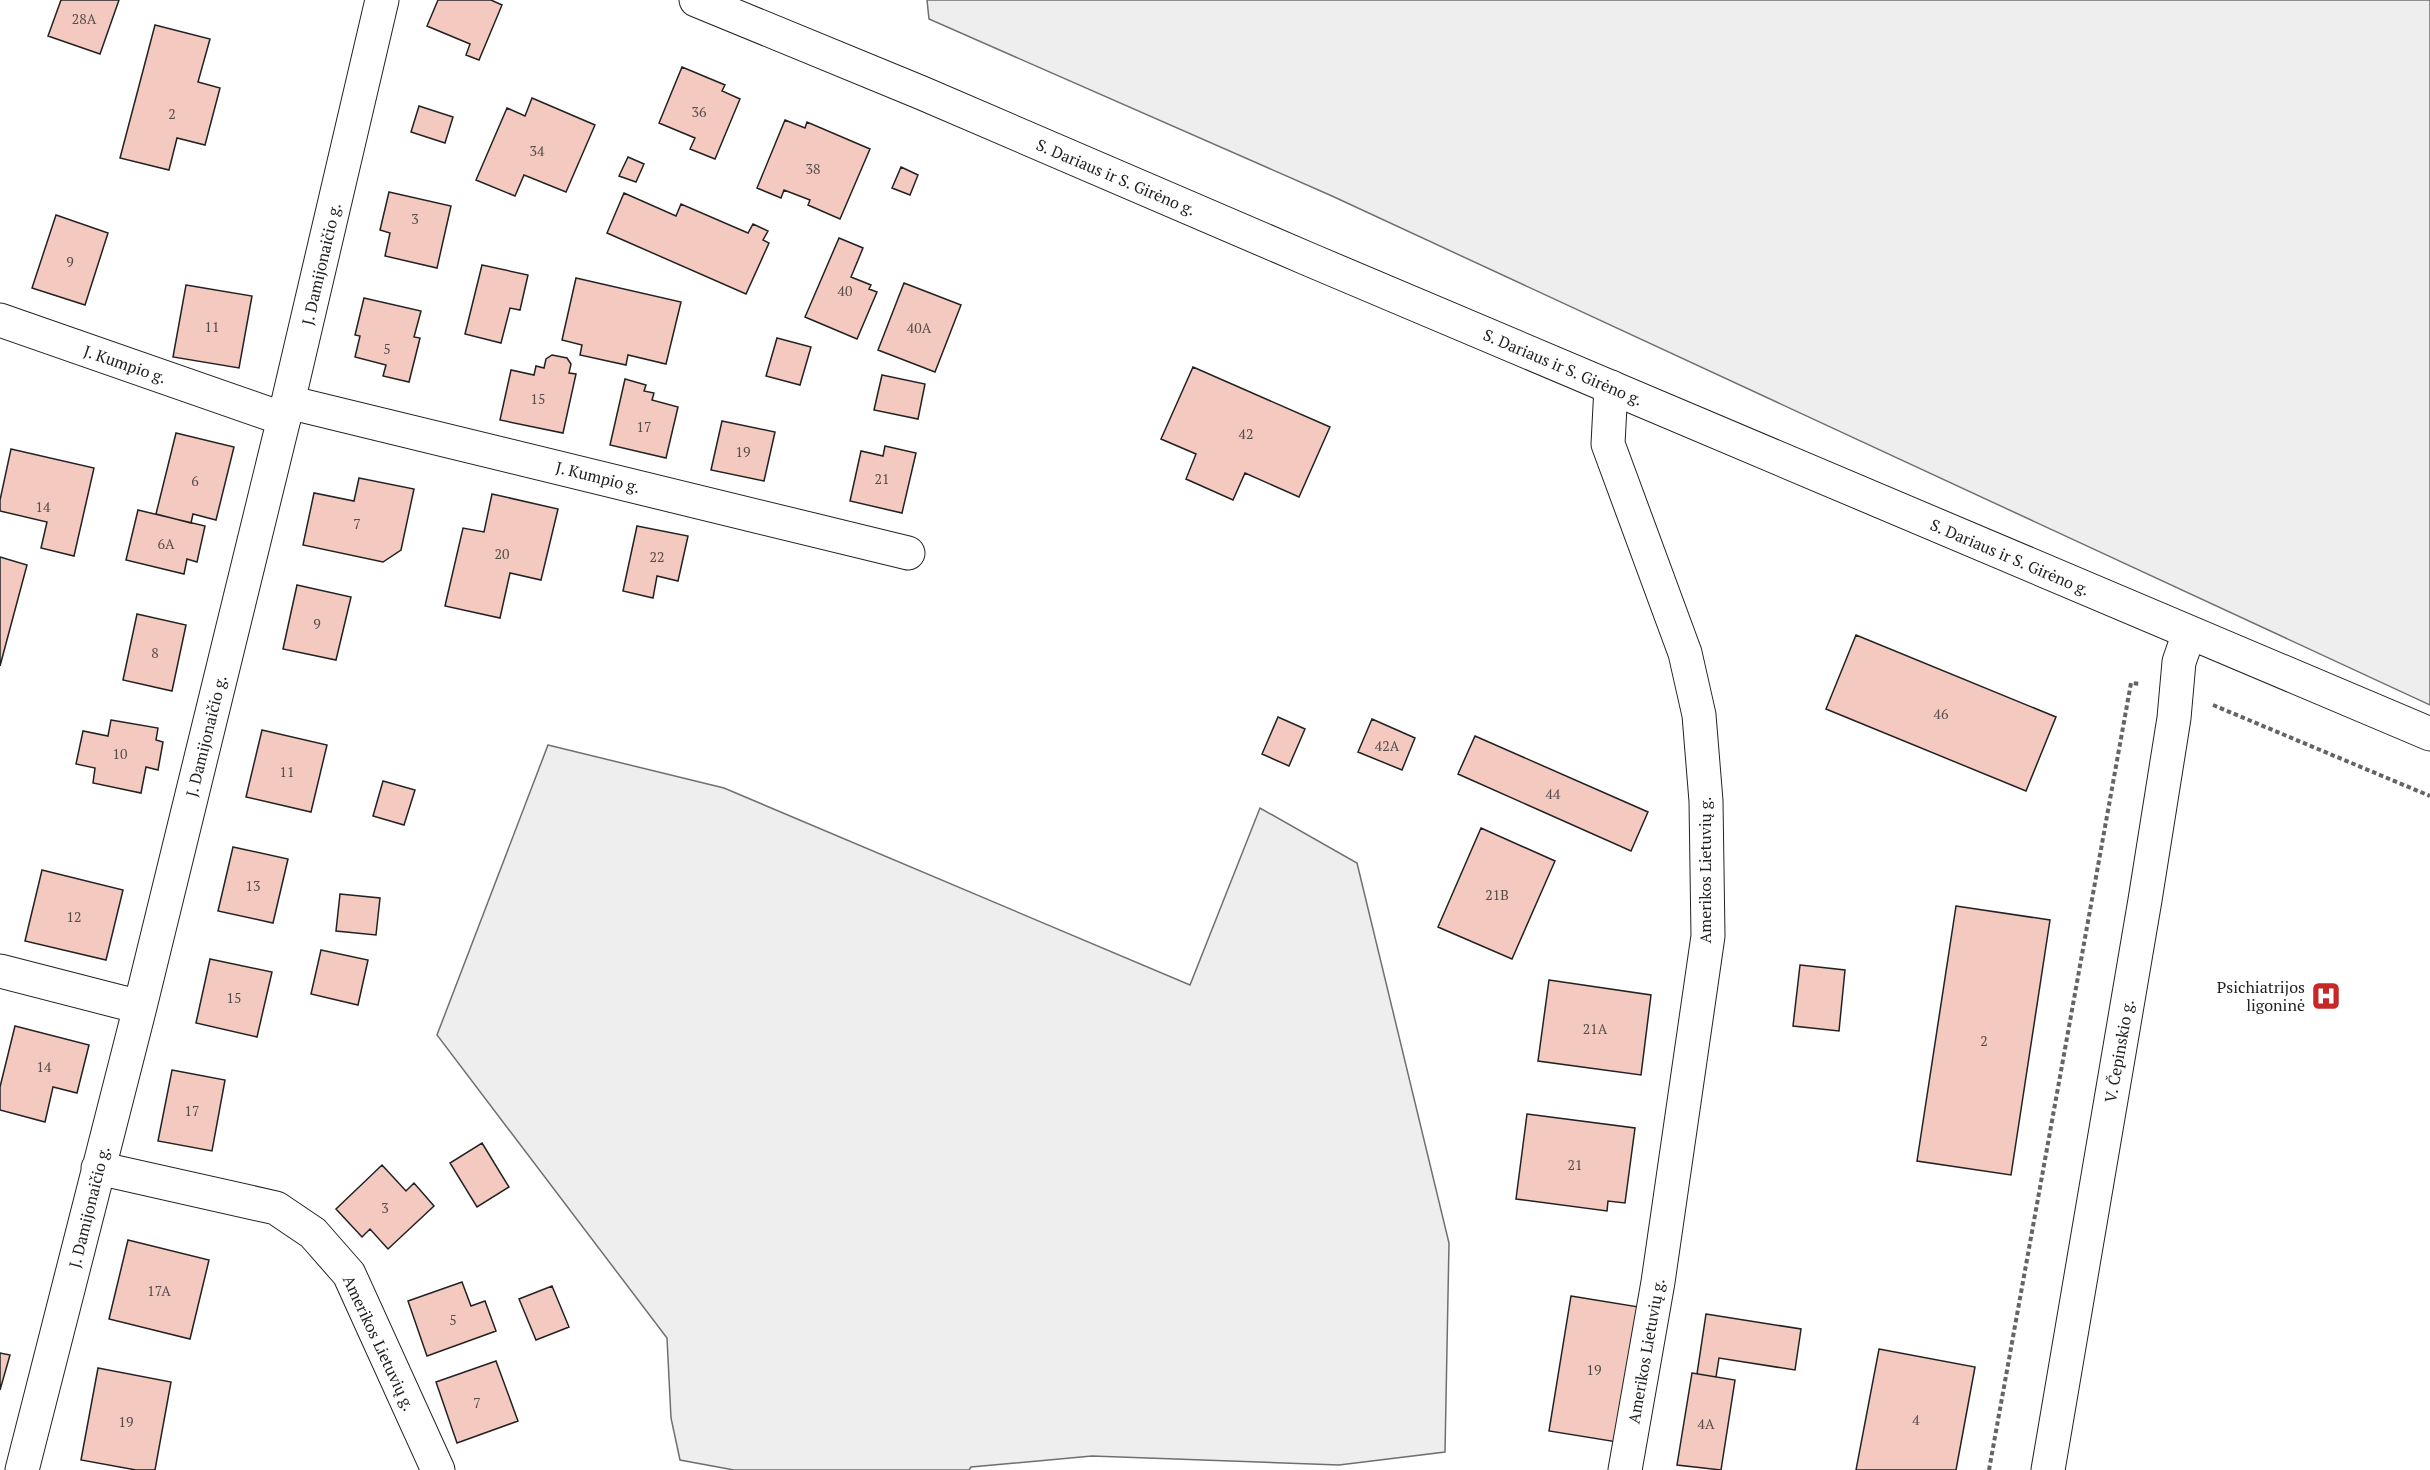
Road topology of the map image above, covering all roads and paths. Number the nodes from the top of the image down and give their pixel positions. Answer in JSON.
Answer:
{"nodes":[{"id":1,"x":382,"y":0,"type":"edge"},
{"id":2,"x":696,"y":0,"type":"edge"},
{"id":3,"x":0,"y":320,"type":"edge"},
{"id":4,"x":1611,"y":387,"type":"junction"},
{"id":5,"x":286,"y":410,"type":"junction"},
{"id":6,"x":908,"y":553,"type":"dead end"},
{"id":7,"x":2189,"y":633,"type":"junction"},
{"id":8,"x":2176,"y":690,"type":"junction"},
{"id":9,"x":2430,"y":734,"type":"edge"},
{"id":10,"x":2430,"y":796,"type":"edge"},
{"id":11,"x":0,"y":971,"type":"edge"},
{"id":12,"x":140,"y":1007,"type":"junction"},
{"id":13,"x":98,"y":1168,"type":"junction"},
{"id":14,"x":22,"y":1470,"type":"edge"},
{"id":15,"x":438,"y":1470,"type":"edge"},
{"id":16,"x":1625,"y":1470,"type":"edge"},
{"id":17,"x":1989,"y":1470,"type":"edge"},
{"id":18,"x":2048,"y":1470,"type":"edge"}],
"edges":[{"from":1,"to":5,"type":"street","name":"J. Damijonaičio g."},
{"from":2,"to":4,"type":"street","name":"S. Dariaus ir S. Girėno g."},
{"from":3,"to":5,"type":"street","name":"J. Kumpio g."},
{"from":4,"to":7,"type":"street","name":"S. Dariaus ir S. Girėno g."},
{"from":4,"to":16,"type":"street","name":"Amerikos Lietuvių g."},
{"from":5,"to":6,"type":"street","name":"J. Kumpio g."},
{"from":5,"to":12,"type":"street","name":"J. Damijonaičio g."},
{"from":7,"to":8,"type":"street","name":"V. Čepinskio g."},
{"from":7,"to":9,"type":"street","name":"S. Dariaus ir S. Girėno g."},
{"from":8,"to":10,"type":"path"},
{"from":8,"to":17,"type":"path"},
{"from":8,"to":18,"type":"street","name":"V. Čepinskio g."},
{"from":11,"to":12,"type":"street"},
{"from":12,"to":13,"type":"street","name":"J. Damijonaičio g."},
{"from":13,"to":14,"type":"street","name":"J. Damijonaičio g."},
{"from":13,"to":15,"type":"street","name":"Amerikos Lietuvių g."}]}
